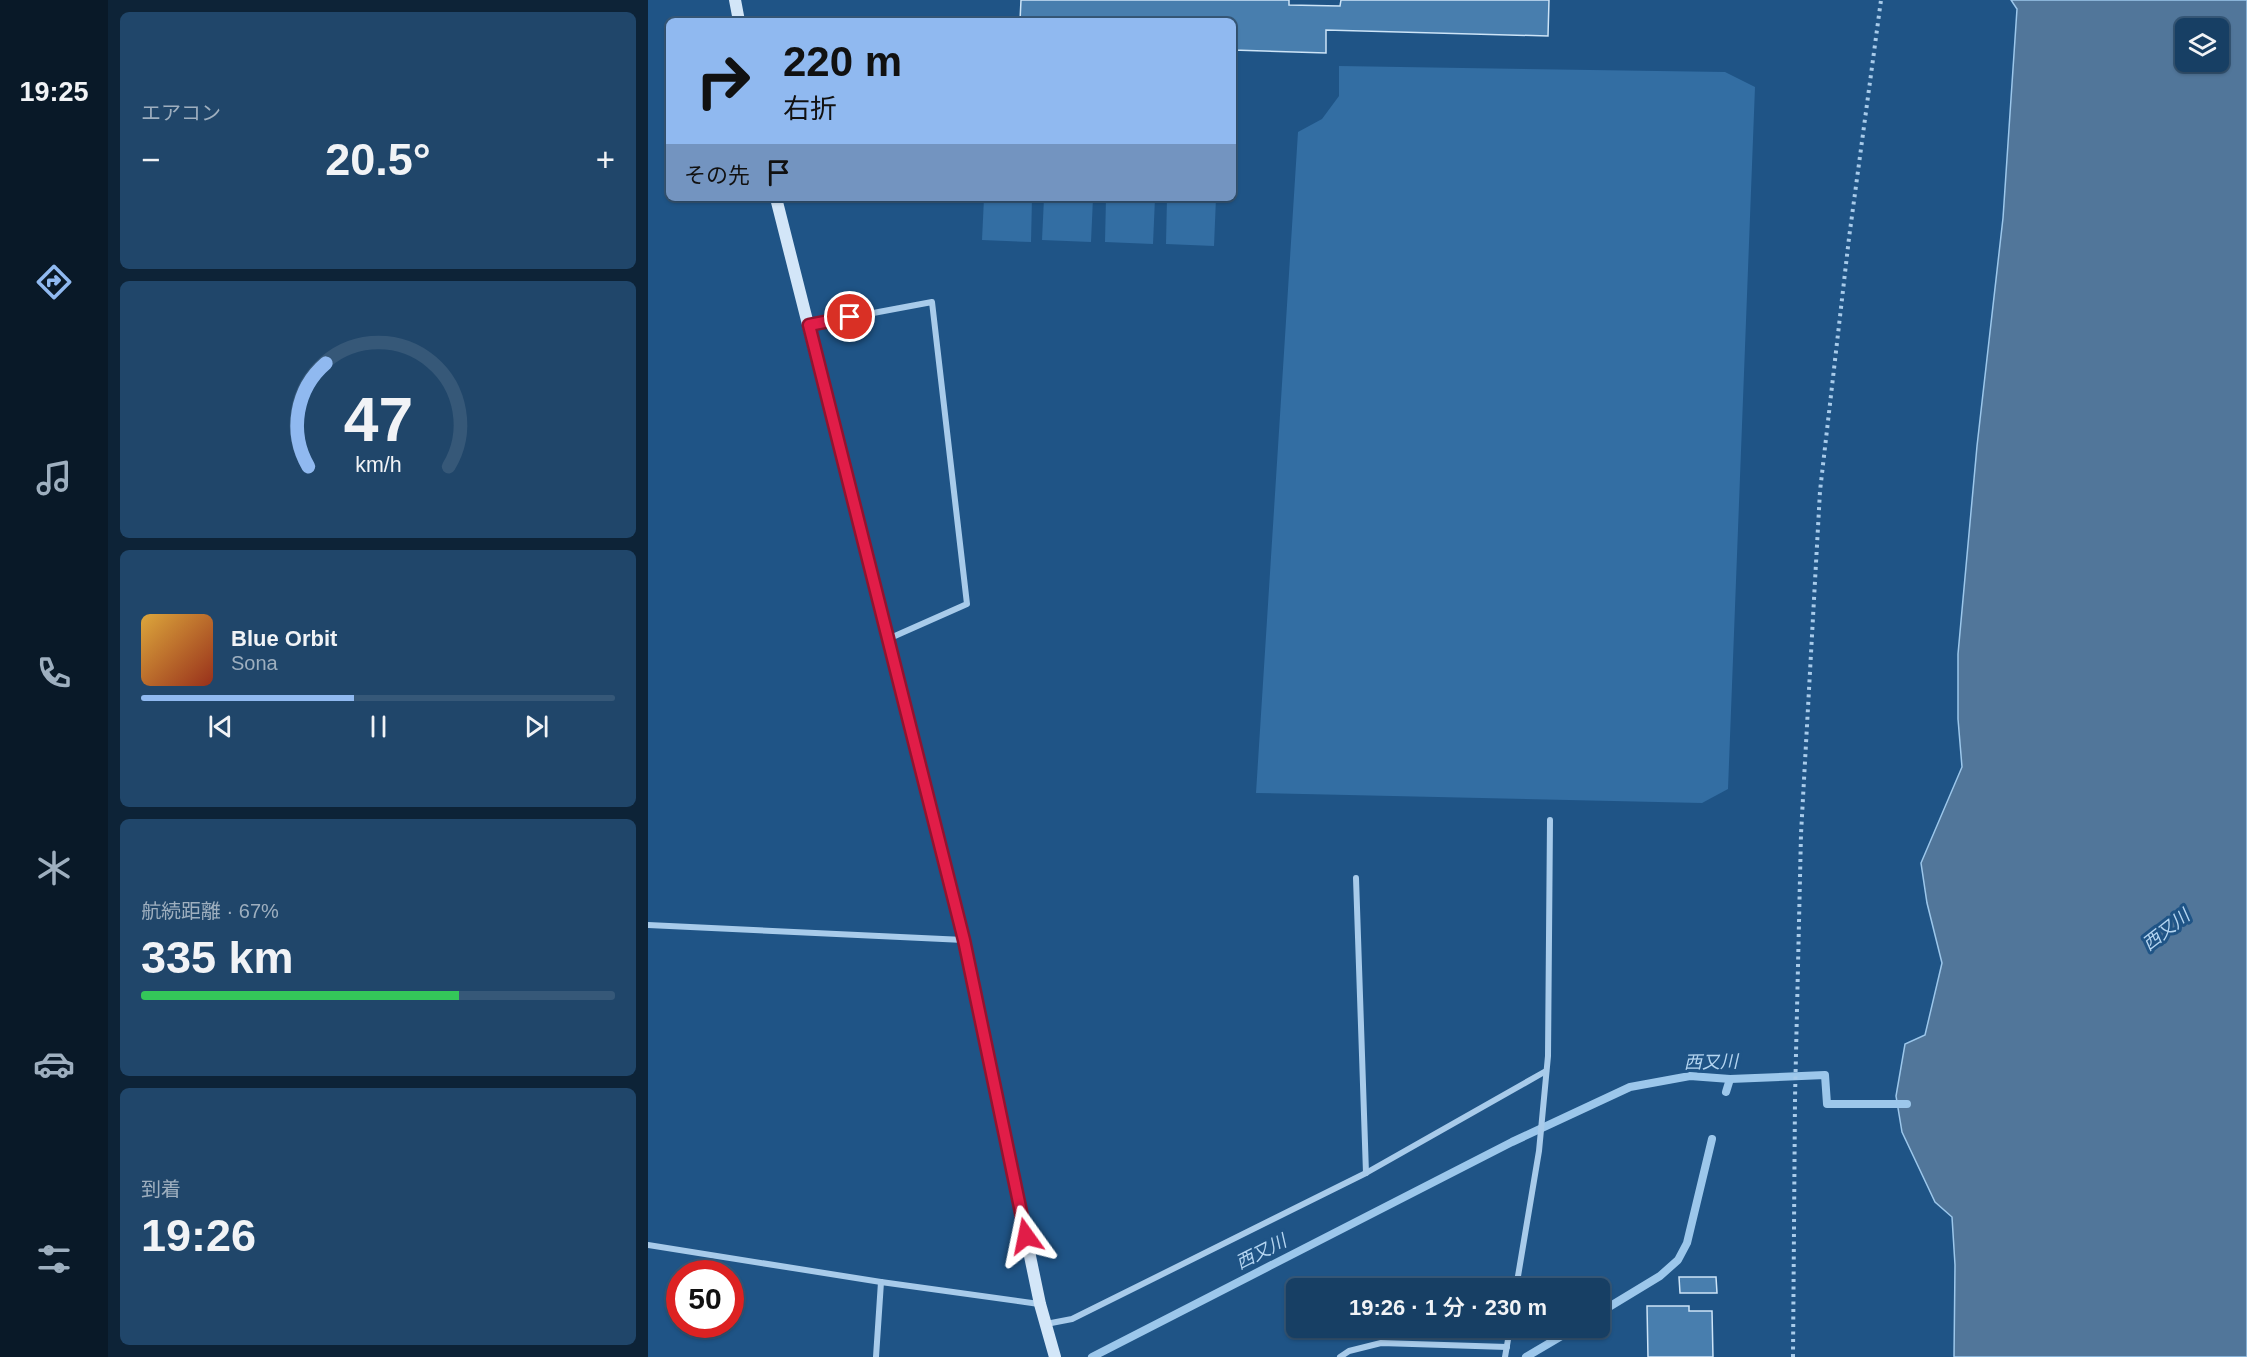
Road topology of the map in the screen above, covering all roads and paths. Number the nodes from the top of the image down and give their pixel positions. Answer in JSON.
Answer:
{"nodes":[{"id":1,"x":735,"y":0,"type":"edge"},
{"id":2,"x":1881,"y":0,"type":"edge"},
{"id":3,"x":738,"y":18,"type":"edge"},
{"id":4,"x":777,"y":201,"type":"edge"},
{"id":5,"x":809,"y":325,"type":"junction"},
{"id":6,"x":888,"y":639,"type":"junction"},
{"id":7,"x":1550,"y":820,"type":"dead end"},
{"id":8,"x":1356,"y":878,"type":"dead end"},
{"id":9,"x":648,"y":925,"type":"edge"},
{"id":10,"x":964,"y":940,"type":"junction"},
{"id":11,"x":1546,"y":1071,"type":"junction"},
{"id":12,"x":1366,"y":1173,"type":"junction"},
{"id":13,"x":648,"y":1245,"type":"edge"},
{"id":14,"x":1518,"y":1278,"type":"edge"},
{"id":15,"x":881,"y":1282,"type":"junction"},
{"id":16,"x":1040,"y":1304,"type":"junction"},
{"id":17,"x":1046,"y":1324,"type":"junction"},
{"id":18,"x":1508,"y":1338,"type":"edge"},
{"id":19,"x":1507,"y":1347,"type":"junction"},
{"id":20,"x":1505,"y":1356,"type":"edge"},
{"id":21,"x":876,"y":1357,"type":"edge"},
{"id":22,"x":1055,"y":1357,"type":"edge"},
{"id":23,"x":1340,"y":1357,"type":"edge"},
{"id":24,"x":1793,"y":1357,"type":"edge"}],
"edges":[{"from":1,"to":3,"type":"main road"},
{"from":2,"to":24,"type":"path"},
{"from":4,"to":5,"type":"main road"},
{"from":5,"to":6,"type":"main road"},
{"from":5,"to":6,"type":"street"},
{"from":6,"to":10,"type":"main road"},
{"from":7,"to":11,"type":"street"},
{"from":8,"to":12,"type":"street"},
{"from":9,"to":10,"type":"street"},
{"from":10,"to":16,"type":"main road"},
{"from":11,"to":12,"type":"street"},
{"from":11,"to":14,"type":"street"},
{"from":12,"to":17,"type":"street"},
{"from":13,"to":15,"type":"street"},
{"from":15,"to":16,"type":"street"},
{"from":15,"to":21,"type":"street"},
{"from":16,"to":17,"type":"main road"},
{"from":17,"to":22,"type":"main road"},
{"from":18,"to":19,"type":"street"},
{"from":19,"to":20,"type":"street"},
{"from":19,"to":23,"type":"street"}]}
